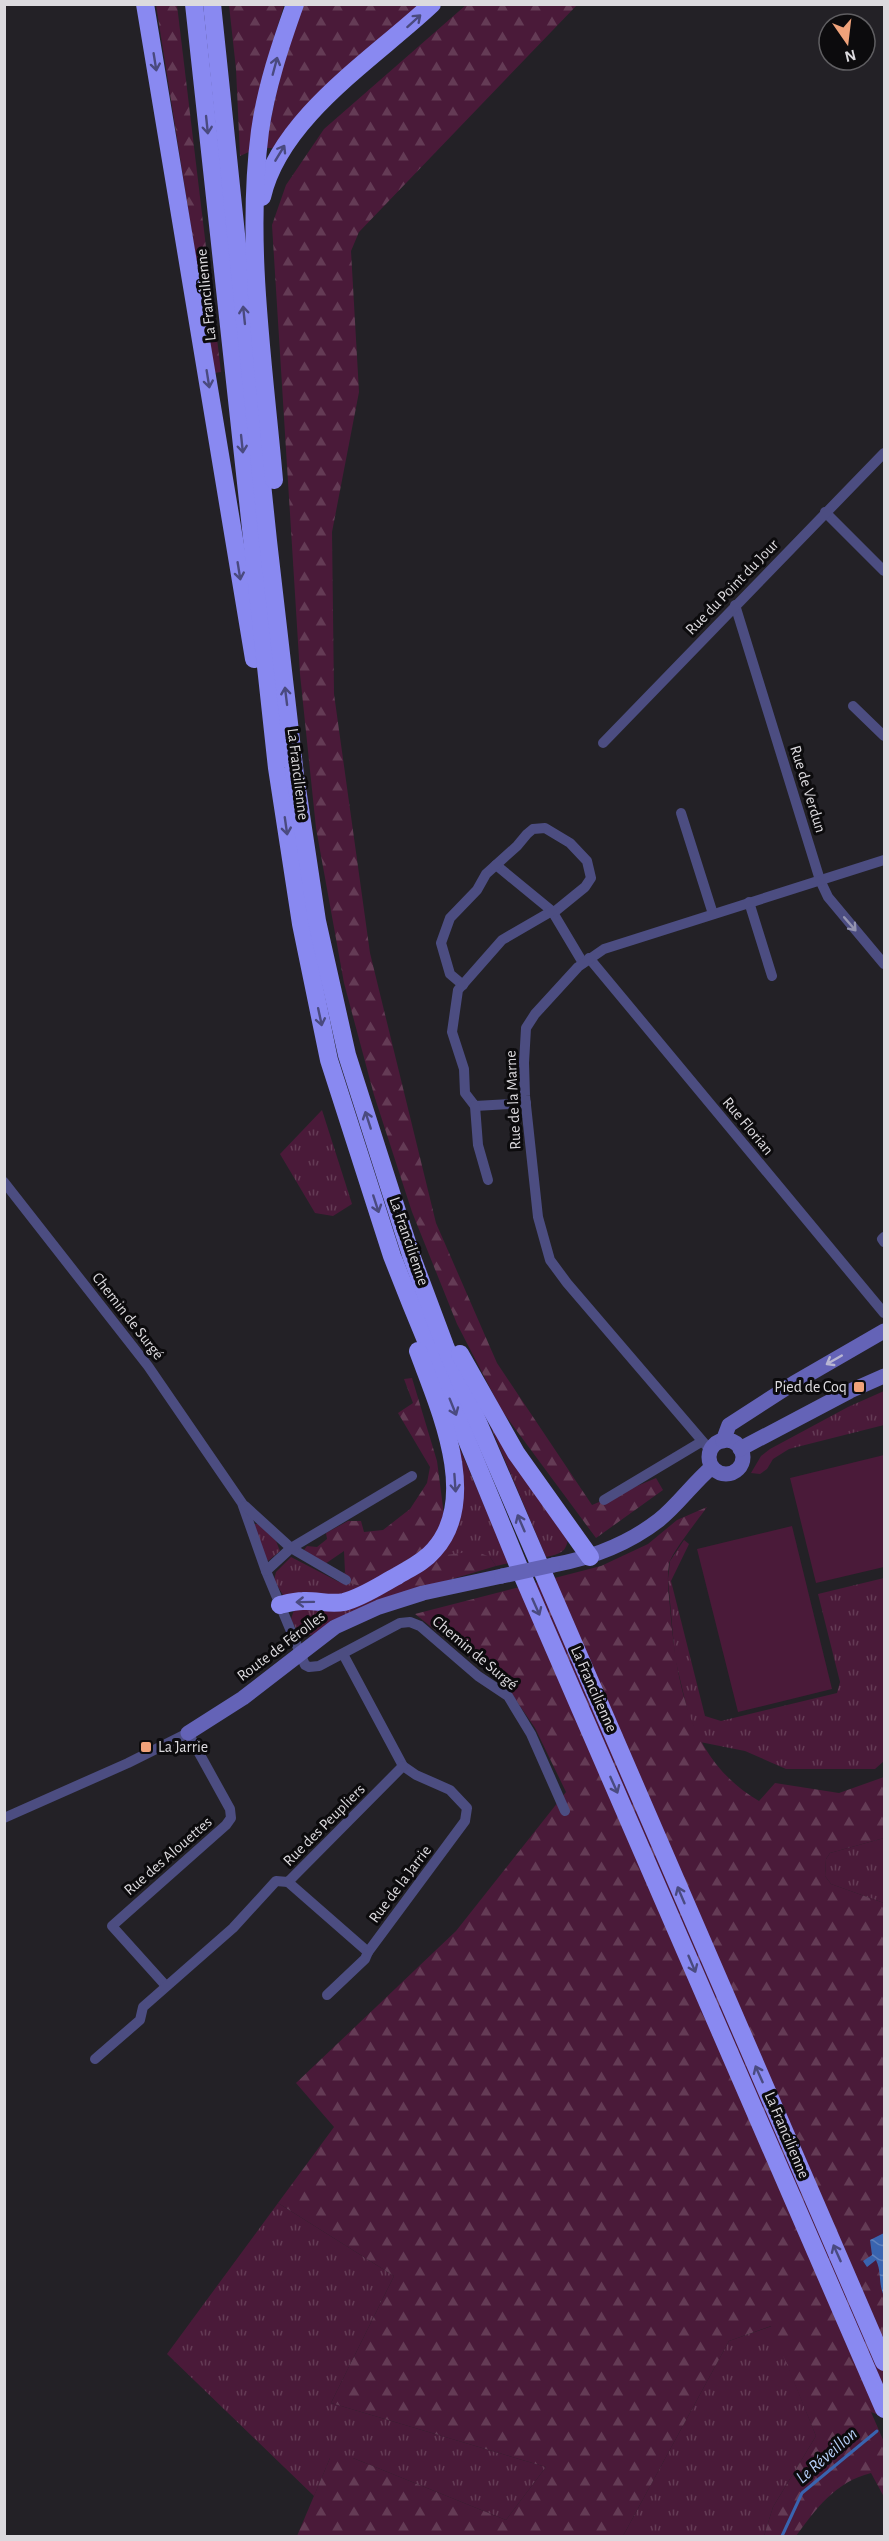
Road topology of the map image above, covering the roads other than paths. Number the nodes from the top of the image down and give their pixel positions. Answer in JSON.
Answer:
{"nodes":[{"id":1,"x":145,"y":4,"type":"edge"},
{"id":2,"x":194,"y":4,"type":"edge"},
{"id":3,"x":212,"y":4,"type":"edge"},
{"id":4,"x":295,"y":4,"type":"edge"},
{"id":5,"x":432,"y":4,"type":"edge"},
{"id":6,"x":256,"y":228,"type":"junction"},
{"id":7,"x":885,"y":453,"type":"edge"},
{"id":8,"x":825,"y":512,"type":"junction"},
{"id":9,"x":268,"y":541,"type":"junction"},
{"id":10,"x":885,"y":571,"type":"edge"},
{"id":11,"x":735,"y":605,"type":"junction"},
{"id":12,"x":853,"y":706,"type":"dead end"},
{"id":13,"x":885,"y":736,"type":"edge"},
{"id":14,"x":603,"y":743,"type":"dead end"},
{"id":15,"x":277,"y":768,"type":"junction"},
{"id":16,"x":681,"y":813,"type":"dead end"},
{"id":17,"x":885,"y":860,"type":"edge"},
{"id":18,"x":496,"y":864,"type":"junction"},
{"id":19,"x":820,"y":880,"type":"junction"},
{"id":20,"x":749,"y":903,"type":"junction"},
{"id":21,"x":553,"y":912,"type":"junction"},
{"id":22,"x":713,"y":914,"type":"junction"},
{"id":23,"x":586,"y":961,"type":"junction"},
{"id":24,"x":885,"y":964,"type":"edge"},
{"id":25,"x":772,"y":976,"type":"dead end"},
{"id":26,"x":462,"y":985,"type":"junction"},
{"id":27,"x":526,"y":1103,"type":"junction"},
{"id":28,"x":475,"y":1106,"type":"junction"},
{"id":29,"x":488,"y":1180,"type":"dead end"},
{"id":30,"x":5,"y":1183,"type":"edge"},
{"id":31,"x":885,"y":1237,"type":"edge"},
{"id":32,"x":885,"y":1242,"type":"edge"},
{"id":33,"x":411,"y":1255,"type":"junction"},
{"id":34,"x":392,"y":1256,"type":"junction"},
{"id":35,"x":885,"y":1313,"type":"edge"},
{"id":36,"x":885,"y":1331,"type":"edge"},
{"id":37,"x":885,"y":1376,"type":"edge"},
{"id":38,"x":711,"y":1444,"type":"junction"},
{"id":39,"x":740,"y":1449,"type":"junction"},
{"id":40,"x":712,"y":1467,"type":"junction"},
{"id":41,"x":412,"y":1476,"type":"dead end"},
{"id":42,"x":604,"y":1500,"type":"dead end"},
{"id":43,"x":242,"y":1503,"type":"junction"},
{"id":44,"x":291,"y":1548,"type":"junction"},
{"id":45,"x":590,"y":1557,"type":"junction"},
{"id":46,"x":266,"y":1570,"type":"junction"},
{"id":47,"x":346,"y":1580,"type":"dead end"},
{"id":48,"x":280,"y":1605,"type":"junction"},
{"id":49,"x":299,"y":1653,"type":"junction"},
{"id":50,"x":343,"y":1654,"type":"junction"},
{"id":51,"x":188,"y":1733,"type":"junction"},
{"id":52,"x":404,"y":1766,"type":"junction"},
{"id":53,"x":565,"y":1811,"type":"dead end"},
{"id":54,"x":4,"y":1818,"type":"edge"},
{"id":55,"x":288,"y":1882,"type":"junction"},
{"id":56,"x":368,"y":1952,"type":"junction"},
{"id":57,"x":166,"y":1986,"type":"junction"},
{"id":58,"x":327,"y":1995,"type":"dead end"},
{"id":59,"x":95,"y":2059,"type":"dead end"},
{"id":60,"x":863,"y":2312,"type":"junction"},
{"id":61,"x":885,"y":2349,"type":"edge"},
{"id":62,"x":885,"y":2362,"type":"edge"},
{"id":63,"x":885,"y":2409,"type":"edge"}],
"edges":[{"from":1,"to":15,"type":"highway","one_way":true},
{"from":2,"to":15,"type":"highway","name":"La Francilienne","one_way":true},
{"from":9,"to":3,"type":"highway","name":"La Francilienne","one_way":true},
{"from":6,"to":4,"type":"highway","one_way":true},
{"from":6,"to":5,"type":"highway","one_way":true},
{"from":6,"to":9,"type":"highway"},
{"from":7,"to":8,"type":"street","name":"Rue du Point du Jour"},
{"from":8,"to":10,"type":"street"},
{"from":8,"to":11,"type":"street","name":"Rue du Point du Jour"},
{"from":33,"to":9,"type":"highway","name":"La Francilienne","one_way":true},
{"from":11,"to":14,"type":"street","name":"Rue du Point du Jour"},
{"from":11,"to":19,"type":"street","name":"Rue de Verdun"},
{"from":12,"to":13,"type":"street"},
{"from":15,"to":34,"type":"highway","name":"La Francilienne","one_way":true},
{"from":16,"to":22,"type":"street"},
{"from":17,"to":19,"type":"street","name":"Rue de la Marne"},
{"from":18,"to":21,"type":"street","name":"Rue Florian"},
{"from":18,"to":21,"type":"street"},
{"from":18,"to":26,"type":"street"},
{"from":19,"to":20,"type":"street","name":"Rue de la Marne"},
{"from":19,"to":24,"type":"street","name":"Rue de Verdun","one_way":true},
{"from":20,"to":22,"type":"street","name":"Rue de la Marne"},
{"from":20,"to":25,"type":"street"},
{"from":21,"to":23,"type":"street","name":"Rue Florian"},
{"from":21,"to":26,"type":"street"},
{"from":22,"to":23,"type":"street","name":"Rue de la Marne"},
{"from":23,"to":27,"type":"street","name":"Rue de la Marne"},
{"from":23,"to":35,"type":"street","name":"Rue Florian"},
{"from":26,"to":28,"type":"street"},
{"from":27,"to":28,"type":"street"},
{"from":27,"to":38,"type":"street","name":"Rue de la Marne"},
{"from":28,"to":29,"type":"street"},
{"from":30,"to":43,"type":"street","name":"Chemin de Surgé"},
{"from":31,"to":32,"type":"street"},
{"from":33,"to":45,"type":"highway"},
{"from":60,"to":33,"type":"highway","name":"La Francilienne","one_way":true},
{"from":34,"to":48,"type":"highway","one_way":true},
{"from":34,"to":63,"type":"highway","name":"La Francilienne","one_way":true},
{"from":36,"to":38,"type":"street","one_way":true},
{"from":37,"to":39,"type":"street"},
{"from":38,"to":39,"type":"street"},
{"from":38,"to":40,"type":"street"},
{"from":38,"to":42,"type":"street"},
{"from":39,"to":40,"type":"street"},
{"from":40,"to":45,"type":"street","name":"Route de Férolles"},
{"from":41,"to":44,"type":"street"},
{"from":43,"to":44,"type":"street","name":"Chemin de Surgé"},
{"from":43,"to":46,"type":"street","name":"Chemin de Surgé"},
{"from":44,"to":46,"type":"street"},
{"from":44,"to":47,"type":"street","name":"Chemin de Surgé"},
{"from":45,"to":49,"type":"street","name":"Route de Férolles","bridge":true},
{"from":46,"to":48,"type":"street","name":"Chemin de Surgé"},
{"from":48,"to":49,"type":"street","name":"Chemin de Surgé"},
{"from":49,"to":50,"type":"street","name":"Chemin de Surgé"},
{"from":49,"to":51,"type":"street","name":"Route de Férolles"},
{"from":50,"to":52,"type":"street"},
{"from":50,"to":53,"type":"street","name":"Chemin de Surgé"},
{"from":51,"to":54,"type":"street","name":"Route de Férolles"},
{"from":51,"to":57,"type":"street","name":"Rue des Alouettes"},
{"from":52,"to":55,"type":"street","name":"Rue des Peupliers"},
{"from":52,"to":56,"type":"street","name":"Rue de la Jarrie"},
{"from":55,"to":56,"type":"street"},
{"from":55,"to":57,"type":"street","name":"Rue des Peupliers"},
{"from":56,"to":58,"type":"street"},
{"from":57,"to":59,"type":"street","name":"Rue des Peupliers"},
{"from":60,"to":61,"type":"highway"},
{"from":60,"to":62,"type":"highway","name":"La Francilienne"}]}
